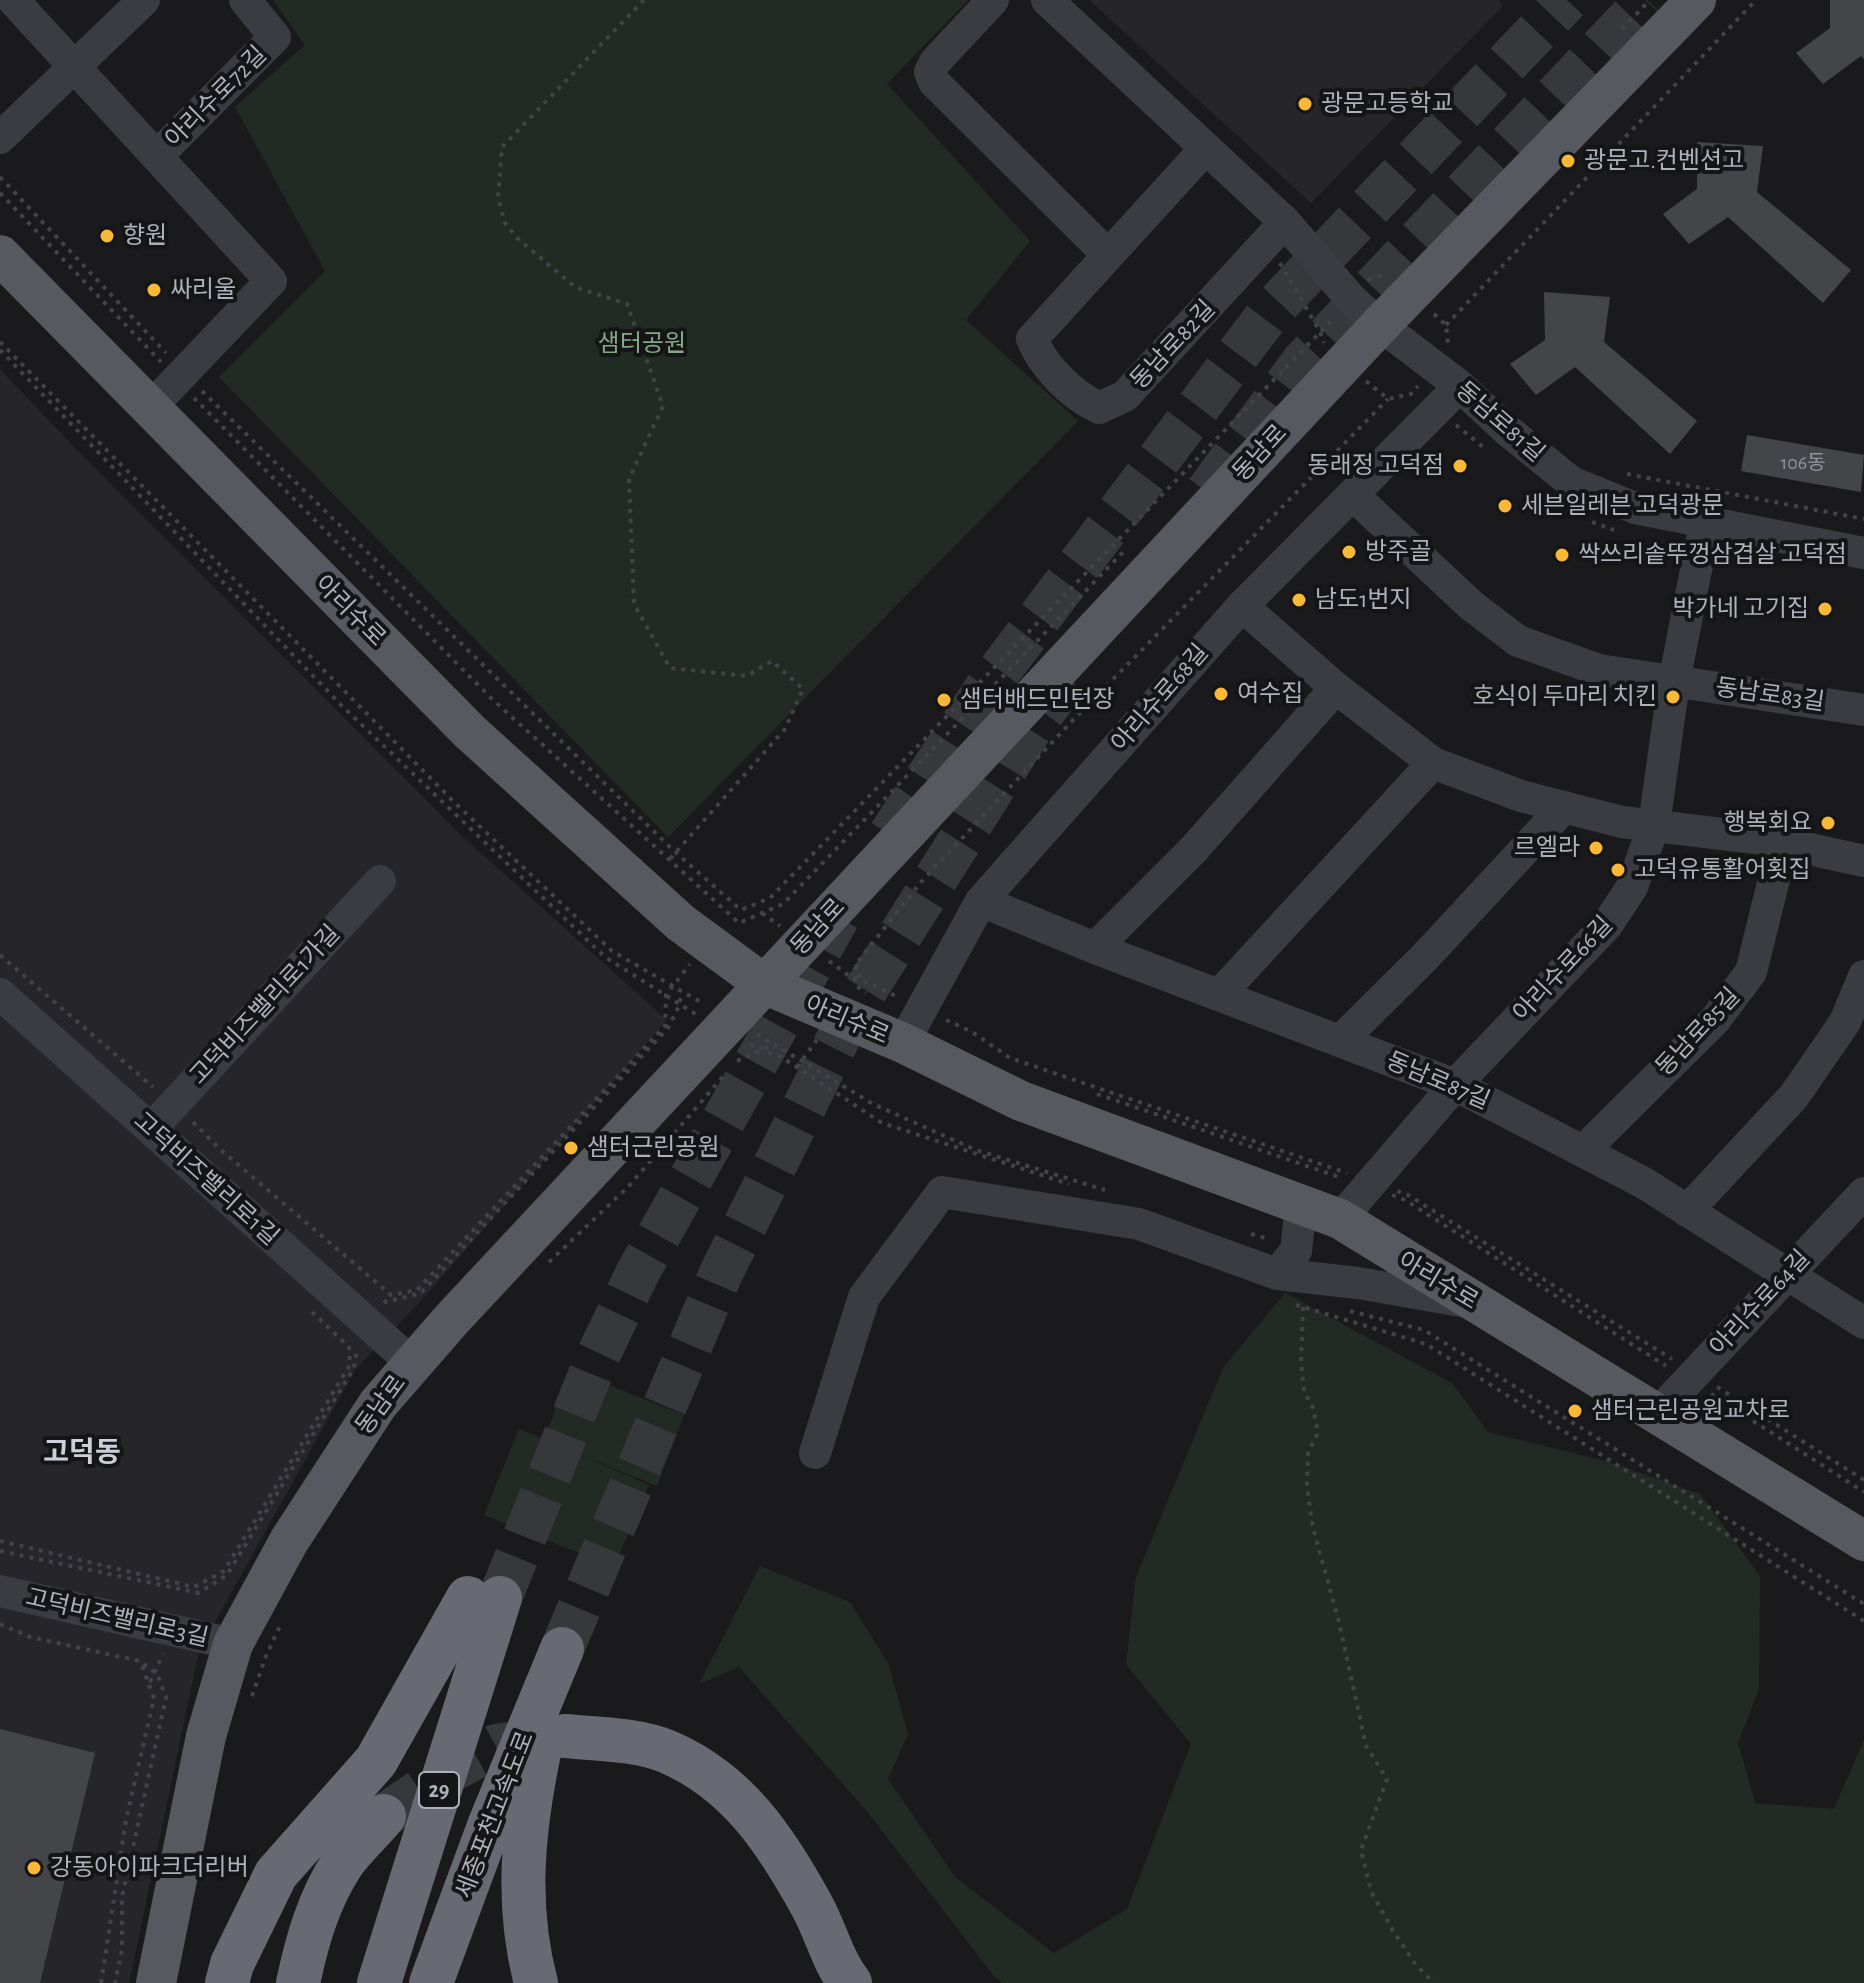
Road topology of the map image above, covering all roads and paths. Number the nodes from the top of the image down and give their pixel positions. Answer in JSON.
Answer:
{"nodes":[{"id":1,"x":13,"y":0,"type":"edge"},
{"id":2,"x":144,"y":0,"type":"edge"},
{"id":3,"x":245,"y":0,"type":"edge"},
{"id":4,"x":644,"y":0,"type":"edge"},
{"id":5,"x":993,"y":0,"type":"edge"},
{"id":6,"x":1047,"y":0,"type":"edge"},
{"id":7,"x":1696,"y":0,"type":"edge"},
{"id":8,"x":1756,"y":0,"type":"edge"},
{"id":9,"x":75,"y":67,"type":"junction"},
{"id":10,"x":0,"y":138,"type":"edge"},
{"id":11,"x":1206,"y":148,"type":"junction"},
{"id":12,"x":157,"y":156,"type":"junction"},
{"id":13,"x":0,"y":177,"type":"edge"},
{"id":14,"x":0,"y":193,"type":"edge"},
{"id":15,"x":1285,"y":222,"type":"junction"},
{"id":16,"x":0,"y":255,"type":"edge"},
{"id":17,"x":1108,"y":255,"type":"junction"},
{"id":18,"x":1393,"y":273,"type":"dead end"},
{"id":19,"x":1369,"y":278,"type":"dead end"},
{"id":20,"x":1380,"y":325,"type":"junction"},
{"id":21,"x":1320,"y":332,"type":"dead end"},
{"id":22,"x":1324,"y":343,"type":"dead end"},
{"id":23,"x":0,"y":350,"type":"edge"},
{"id":24,"x":1448,"y":351,"type":"dead end"},
{"id":25,"x":1317,"y":352,"type":"dead end"},
{"id":26,"x":180,"y":376,"type":"junction"},
{"id":27,"x":1460,"y":386,"type":"junction"},
{"id":28,"x":1411,"y":394,"type":"dead end"},
{"id":29,"x":1382,"y":396,"type":"dead end"},
{"id":30,"x":1388,"y":399,"type":"junction"},
{"id":31,"x":149,"y":409,"type":"junction"},
{"id":32,"x":1614,"y":471,"type":"dead end"},
{"id":33,"x":1353,"y":495,"type":"junction"},
{"id":34,"x":1864,"y":519,"type":"edge"},
{"id":35,"x":1705,"y":524,"type":"junction"},
{"id":36,"x":1127,"y":548,"type":"dead end"},
{"id":37,"x":1864,"y":553,"type":"edge"},
{"id":38,"x":1242,"y":606,"type":"junction"},
{"id":39,"x":1674,"y":682,"type":"junction"},
{"id":40,"x":1336,"y":688,"type":"junction"},
{"id":41,"x":1864,"y":710,"type":"edge"},
{"id":42,"x":1433,"y":763,"type":"junction"},
{"id":43,"x":1564,"y":807,"type":"junction"},
{"id":44,"x":1654,"y":825,"type":"junction"},
{"id":45,"x":1783,"y":843,"type":"junction"},
{"id":46,"x":674,"y":851,"type":"junction"},
{"id":47,"x":668,"y":860,"type":"junction"},
{"id":48,"x":1864,"y":861,"type":"edge"},
{"id":49,"x":380,"y":881,"type":"dead end"},
{"id":50,"x":981,"y":901,"type":"junction"},
{"id":51,"x":1095,"y":948,"type":"junction"},
{"id":52,"x":0,"y":955,"type":"edge"},
{"id":53,"x":1864,"y":976,"type":"edge"},
{"id":54,"x":855,"y":980,"type":"dead end"},
{"id":55,"x":764,"y":984,"type":"junction"},
{"id":56,"x":680,"y":990,"type":"dead end"},
{"id":57,"x":0,"y":994,"type":"edge"},
{"id":58,"x":1220,"y":994,"type":"junction"},
{"id":59,"x":666,"y":995,"type":"junction"},
{"id":60,"x":680,"y":1004,"type":"junction"},
{"id":61,"x":720,"y":1032,"type":"junction"},
{"id":62,"x":1340,"y":1041,"type":"junction"},
{"id":63,"x":903,"y":1043,"type":"junction"},
{"id":64,"x":774,"y":1045,"type":"dead end"},
{"id":65,"x":763,"y":1050,"type":"junction"},
{"id":66,"x":1455,"y":1085,"type":"junction"},
{"id":67,"x":152,"y":1086,"type":"dead end"},
{"id":68,"x":151,"y":1129,"type":"junction"},
{"id":69,"x":196,"y":1134,"type":"dead end"},
{"id":70,"x":1583,"y":1151,"type":"junction"},
{"id":71,"x":1864,"y":1193,"type":"edge"},
{"id":72,"x":1111,"y":1197,"type":"dead end"},
{"id":73,"x":1301,"y":1205,"type":"junction"},
{"id":74,"x":1687,"y":1211,"type":"junction"},
{"id":75,"x":1340,"y":1219,"type":"junction"},
{"id":76,"x":1237,"y":1230,"type":"dead end"},
{"id":77,"x":541,"y":1267,"type":"dead end"},
{"id":78,"x":1265,"y":1269,"type":"junction"},
{"id":79,"x":1787,"y":1274,"type":"junction"},
{"id":80,"x":375,"y":1293,"type":"dead end"},
{"id":81,"x":1475,"y":1304,"type":"junction"},
{"id":82,"x":304,"y":1305,"type":"dead end"},
{"id":83,"x":1303,"y":1307,"type":"junction"},
{"id":84,"x":1343,"y":1309,"type":"dead end"},
{"id":85,"x":1864,"y":1323,"type":"edge"},
{"id":86,"x":358,"y":1346,"type":"dead end"},
{"id":87,"x":412,"y":1363,"type":"junction"},
{"id":88,"x":1657,"y":1414,"type":"junction"},
{"id":89,"x":815,"y":1453,"type":"dead end"},
{"id":90,"x":0,"y":1541,"type":"edge"},
{"id":91,"x":1864,"y":1541,"type":"edge"},
{"id":92,"x":0,"y":1551,"type":"edge"},
{"id":93,"x":0,"y":1591,"type":"edge"},
{"id":94,"x":1864,"y":1604,"type":"edge"},
{"id":95,"x":1864,"y":1621,"type":"edge"},
{"id":96,"x":0,"y":1624,"type":"edge"},
{"id":97,"x":280,"y":1625,"type":"dead end"},
{"id":98,"x":233,"y":1644,"type":"junction"},
{"id":99,"x":140,"y":1661,"type":"junction"},
{"id":100,"x":252,"y":1696,"type":"dead end"},
{"id":101,"x":565,"y":1736,"type":"tunnel mouth"},
{"id":102,"x":384,"y":1816,"type":"tunnel mouth"},
{"id":103,"x":101,"y":1983,"type":"edge"},
{"id":104,"x":115,"y":1983,"type":"edge"},
{"id":105,"x":156,"y":1983,"type":"edge"},
{"id":106,"x":227,"y":1983,"type":"edge"},
{"id":107,"x":298,"y":1983,"type":"edge"},
{"id":108,"x":379,"y":1983,"type":"edge"},
{"id":109,"x":431,"y":1983,"type":"edge"},
{"id":110,"x":536,"y":1983,"type":"edge"},
{"id":111,"x":850,"y":1983,"type":"edge"},
{"id":112,"x":1434,"y":1983,"type":"edge"}],
"edges":[{"from":1,"to":9,"type":"street","name":"아리수로72길"},
{"from":2,"to":9,"type":"street"},
{"from":3,"to":12,"type":"street","name":"아리수로72길"},
{"from":4,"to":46,"type":"path"},
{"from":5,"to":17,"type":"street"},
{"from":6,"to":11,"type":"street"},
{"from":7,"to":20,"type":"main road","name":"동남로"},
{"from":8,"to":24,"type":"path"},
{"from":9,"to":10,"type":"street"},
{"from":9,"to":12,"type":"street","name":"아리수로72길"},
{"from":11,"to":15,"type":"street"},
{"from":11,"to":17,"type":"street","name":"동남로82길"},
{"from":12,"to":26,"type":"street","name":"아리수로72길"},
{"from":13,"to":26,"type":"path"},
{"from":14,"to":26,"type":"path"},
{"from":15,"to":17,"type":"street","name":"동남로82길"},
{"from":15,"to":20,"type":"street"},
{"from":16,"to":31,"type":"main road","name":"아리수로"},
{"from":18,"to":19,"type":"path"},
{"from":20,"to":27,"type":"street","name":"동남로81길"},
{"from":20,"to":55,"type":"main road","name":"동남로"},
{"from":21,"to":46,"type":"path"},
{"from":22,"to":25,"type":"path"},
{"from":23,"to":59,"type":"path"},
{"from":26,"to":31,"type":"street","name":"아리수로72길"},
{"from":26,"to":46,"type":"path"},
{"from":26,"to":47,"type":"path"},
{"from":27,"to":33,"type":"street","name":"아리수로68길"},
{"from":27,"to":35,"type":"street","name":"동남로81길"},
{"from":28,"to":30,"type":"path"},
{"from":29,"to":30,"type":"path"},
{"from":30,"to":54,"type":"path"},
{"from":31,"to":55,"type":"main road","name":"아리수로"},
{"from":32,"to":34,"type":"path"},
{"from":33,"to":38,"type":"street","name":"아리수로68길"},
{"from":33,"to":39,"type":"street","name":"동남로83길"},
{"from":35,"to":37,"type":"street","name":"동남로81길"},
{"from":35,"to":39,"type":"street","name":"아리수로66길"},
{"from":36,"to":47,"type":"path"},
{"from":38,"to":40,"type":"street"},
{"from":38,"to":50,"type":"street","name":"아리수로68길"},
{"from":39,"to":41,"type":"street","name":"동남로83길"},
{"from":39,"to":44,"type":"street","name":"아리수로66길"},
{"from":40,"to":42,"type":"street"},
{"from":40,"to":51,"type":"street"},
{"from":42,"to":43,"type":"street"},
{"from":42,"to":58,"type":"street"},
{"from":43,"to":44,"type":"street"},
{"from":43,"to":62,"type":"street"},
{"from":44,"to":45,"type":"street"},
{"from":44,"to":66,"type":"street","name":"아리수로66길"},
{"from":45,"to":48,"type":"street"},
{"from":45,"to":70,"type":"street","name":"동남로85길"},
{"from":46,"to":47,"type":"path"},
{"from":49,"to":68,"type":"street","name":"고덕비즈밸리로1가길"},
{"from":50,"to":51,"type":"street","name":"동남로87길"},
{"from":50,"to":63,"type":"street","name":"아리수로68길"},
{"from":51,"to":58,"type":"street","name":"동남로87길"},
{"from":52,"to":67,"type":"path"},
{"from":53,"to":74,"type":"street"},
{"from":55,"to":61,"type":"main road","name":"동남로"},
{"from":55,"to":63,"type":"main road","name":"아리수로"},
{"from":56,"to":60,"type":"path"},
{"from":57,"to":68,"type":"street","name":"고덕비즈밸리로1길"},
{"from":58,"to":62,"type":"street","name":"동남로87길"},
{"from":59,"to":60,"type":"path"},
{"from":59,"to":69,"type":"path"},
{"from":60,"to":61,"type":"path"},
{"from":60,"to":80,"type":"path"},
{"from":61,"to":65,"type":"path"},
{"from":61,"to":87,"type":"main road","name":"동남로"},
{"from":62,"to":66,"type":"street","name":"동남로87길"},
{"from":63,"to":73,"type":"main road","name":"아리수로"},
{"from":64,"to":65,"type":"path"},
{"from":65,"to":72,"type":"path"},
{"from":65,"to":77,"type":"path"},
{"from":66,"to":70,"type":"street","name":"동남로87길"},
{"from":66,"to":75,"type":"street","name":"아리수로66길"},
{"from":68,"to":87,"type":"street","name":"고덕비즈밸리로1길"},
{"from":70,"to":74,"type":"street","name":"동남로87길"},
{"from":71,"to":79,"type":"street","name":"아리수로64길"},
{"from":73,"to":75,"type":"main road","name":"아리수로"},
{"from":73,"to":78,"type":"street"},
{"from":74,"to":79,"type":"street","name":"동남로87길"},
{"from":75,"to":81,"type":"main road","name":"아리수로"},
{"from":76,"to":78,"type":"path"},
{"from":78,"to":81,"type":"street"},
{"from":78,"to":83,"type":"path"},
{"from":78,"to":89,"type":"street"},
{"from":79,"to":85,"type":"street","name":"동남로87길"},
{"from":79,"to":88,"type":"street","name":"아리수로64길"},
{"from":81,"to":88,"type":"main road","name":"아리수로"},
{"from":82,"to":90,"type":"path"},
{"from":83,"to":95,"type":"path"},
{"from":83,"to":112,"type":"path"},
{"from":84,"to":94,"type":"path"},
{"from":86,"to":92,"type":"path"},
{"from":87,"to":98,"type":"main road","name":"동남로"},
{"from":88,"to":91,"type":"main road","name":"아리수로"},
{"from":93,"to":98,"type":"street","name":"고덕비즈밸리로3길"},
{"from":96,"to":99,"type":"path"},
{"from":97,"to":100,"type":"path"},
{"from":98,"to":105,"type":"main road","name":"동남로"},
{"from":99,"to":103,"type":"path"},
{"from":99,"to":104,"type":"path"},
{"from":101,"to":111,"type":"highway"},
{"from":102,"to":107,"type":"highway"},
{"from":106,"to":108,"type":"highway","number":"29"},
{"from":109,"to":110,"type":"highway","name":"세종포천고속도로","number":"29"}]}
